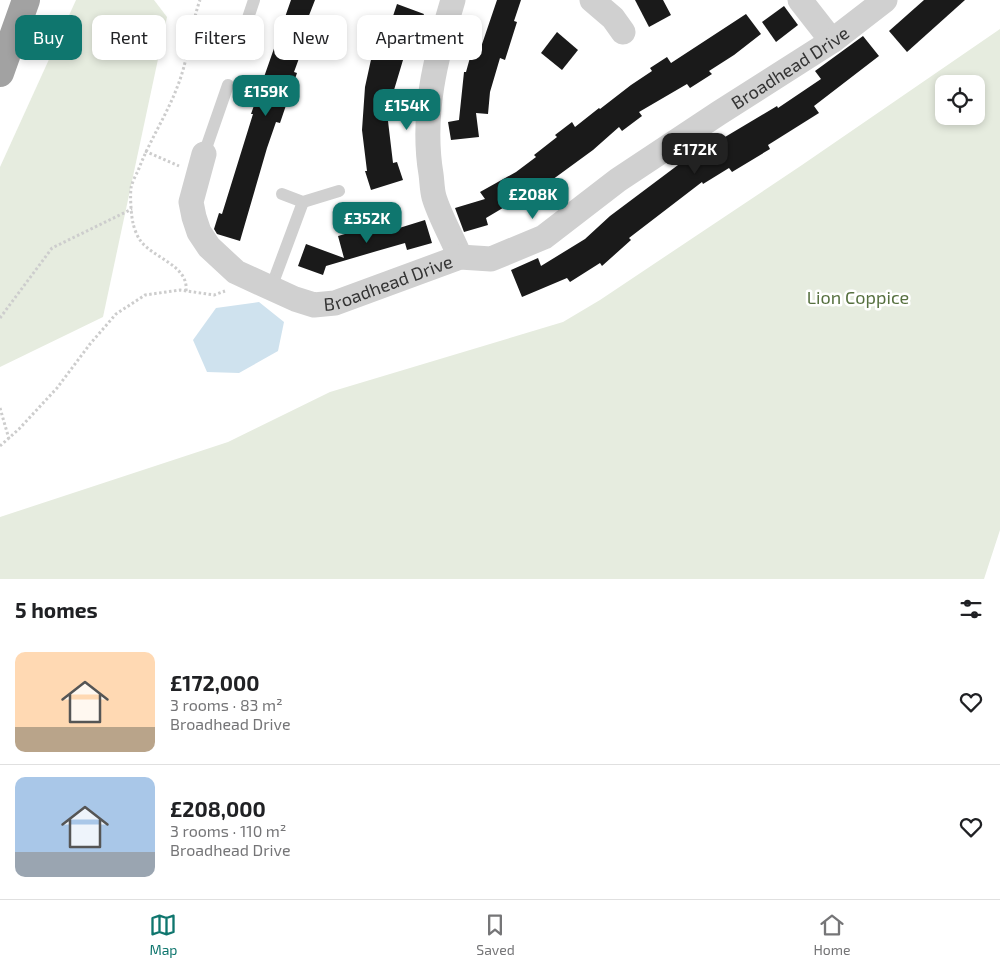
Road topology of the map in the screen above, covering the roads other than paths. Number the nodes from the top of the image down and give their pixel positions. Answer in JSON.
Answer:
{"nodes":[{"id":1,"x":26,"y":0,"type":"edge"},
{"id":2,"x":254,"y":0,"type":"edge"},
{"id":3,"x":592,"y":0,"type":"edge"},
{"id":4,"x":800,"y":0,"type":"edge"},
{"id":5,"x":885,"y":0,"type":"edge"},
{"id":6,"x":448,"y":2,"type":"edge"},
{"id":7,"x":249,"y":15,"type":"edge"},
{"id":8,"x":623,"y":32,"type":"dead end"},
{"id":9,"x":832,"y":41,"type":"junction"},
{"id":10,"x":0,"y":73,"type":"edge"},
{"id":11,"x":228,"y":85,"type":"dead end"},
{"id":12,"x":200,"y":164,"type":"joint"},
{"id":13,"x":339,"y":191,"type":"dead end"},
{"id":14,"x":282,"y":194,"type":"dead end"},
{"id":15,"x":303,"y":202,"type":"junction"},
{"id":16,"x":460,"y":257,"type":"junction"},
{"id":17,"x":271,"y":288,"type":"junction"}],
"edges":[{"from":1,"to":10,"type":"highway"},
{"from":2,"to":7,"type":"lane"},
{"from":3,"to":8,"type":"street"},
{"from":4,"to":9,"type":"street"},
{"from":5,"to":9,"type":"street","name":"Broadhead Drive"},
{"from":6,"to":16,"type":"street"},
{"from":9,"to":16,"type":"street","name":"Broadhead Drive"},
{"from":11,"to":12,"type":"lane","name":"Broadhead Drive"},
{"from":12,"to":17,"type":"street","name":"Broadhead Drive"},
{"from":13,"to":15,"type":"lane"},
{"from":14,"to":15,"type":"lane"},
{"from":15,"to":17,"type":"lane"},
{"from":16,"to":17,"type":"street","name":"Broadhead Drive"}]}
